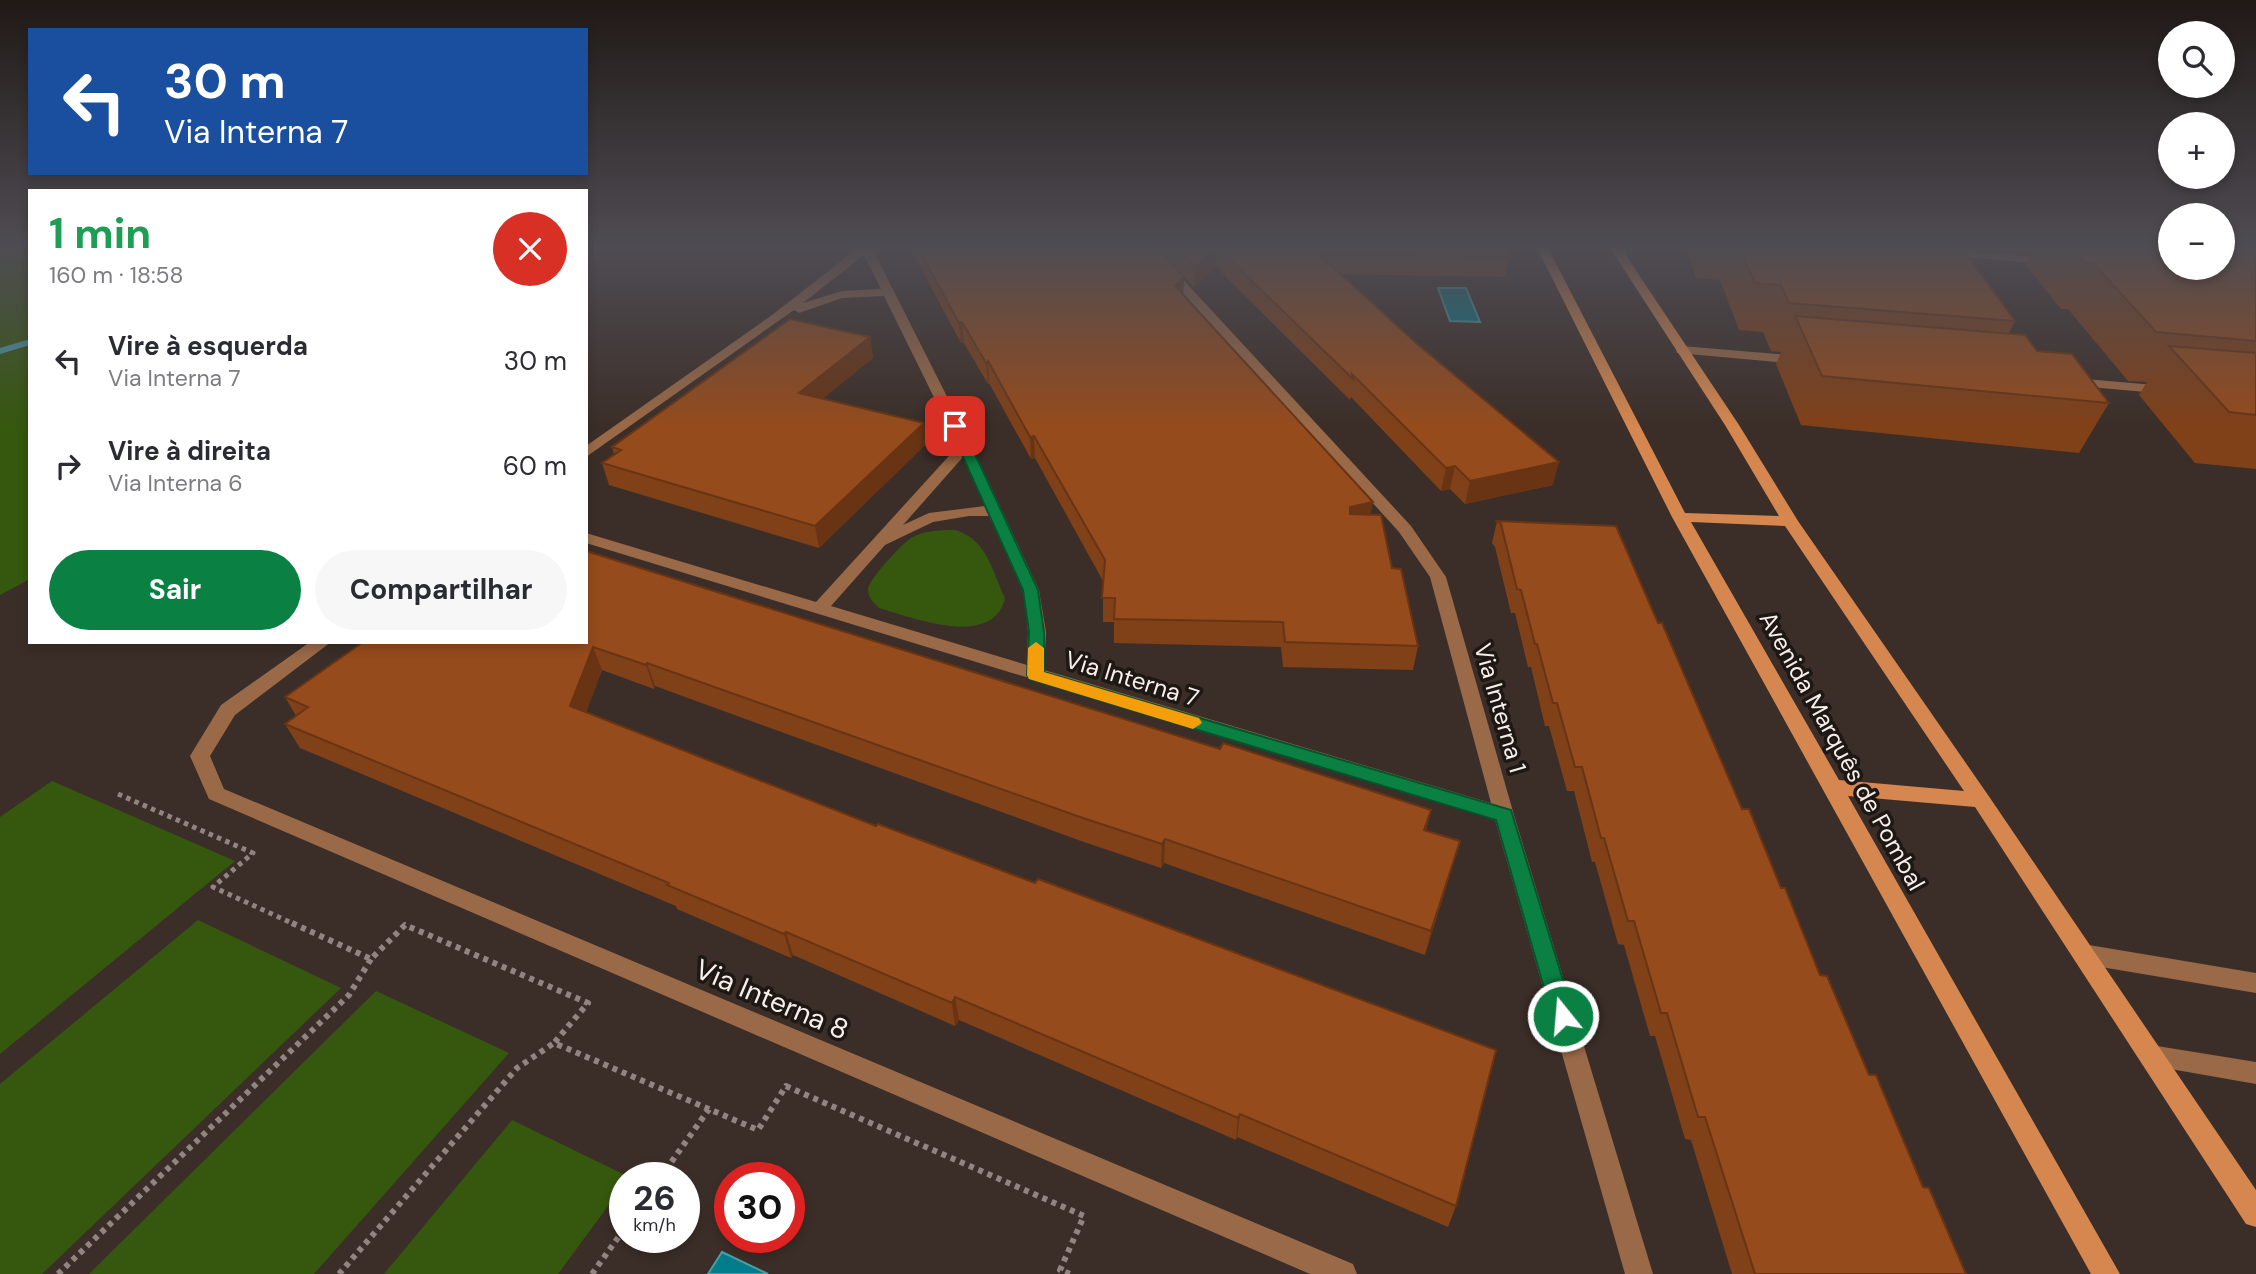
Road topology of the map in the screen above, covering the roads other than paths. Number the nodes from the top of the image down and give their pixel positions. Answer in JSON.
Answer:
{"nodes":[{"id":1,"x":790,"y":307,"type":"edge"},
{"id":2,"x":801,"y":307,"type":"edge"},
{"id":3,"x":894,"y":307,"type":"edge"},
{"id":4,"x":1202,"y":307,"type":"edge"},
{"id":5,"x":1573,"y":307,"type":"edge"},
{"id":6,"x":1654,"y":307,"type":"edge"},
{"id":7,"x":776,"y":318,"type":"junction"},
{"id":8,"x":1682,"y":350,"type":"junction"},
{"id":9,"x":1819,"y":361,"type":"edge"},
{"id":10,"x":2065,"y":382,"type":"edge"},
{"id":11,"x":2188,"y":392,"type":"edge"},
{"id":12,"x":965,"y":446,"type":"junction"},
{"id":13,"x":588,"y":452,"type":"edge"},
{"id":14,"x":995,"y":511,"type":"junction"},
{"id":15,"x":1680,"y":517,"type":"junction"},
{"id":16,"x":1790,"y":521,"type":"junction"},
{"id":17,"x":588,"y":539,"type":"edge"},
{"id":18,"x":874,"y":545,"type":"junction"},
{"id":19,"x":820,"y":608,"type":"junction"},
{"id":20,"x":319,"y":644,"type":"edge"},
{"id":21,"x":1035,"y":675,"type":"junction"},
{"id":22,"x":1832,"y":788,"type":"junction"},
{"id":23,"x":1980,"y":800,"type":"junction"},
{"id":24,"x":1504,"y":815,"type":"junction"},
{"id":25,"x":2083,"y":954,"type":"junction"},
{"id":26,"x":2256,"y":983,"type":"edge"},
{"id":27,"x":2151,"y":1056,"type":"junction"},
{"id":28,"x":2256,"y":1073,"type":"edge"},
{"id":29,"x":2256,"y":1214,"type":"edge"},
{"id":30,"x":1343,"y":1274,"type":"edge"},
{"id":31,"x":1639,"y":1274,"type":"edge"},
{"id":32,"x":2106,"y":1274,"type":"edge"}],
"edges":[{"from":1,"to":7,"type":"street"},
{"from":2,"to":7,"type":"street"},
{"from":3,"to":12,"type":"street"},
{"from":4,"to":24,"type":"street","name":"Via Interna 1"},
{"from":5,"to":15,"type":"main road","name":"Avenida Marquês de Pombal"},
{"from":6,"to":8,"type":"main road"},
{"from":7,"to":13,"type":"street"},
{"from":8,"to":9,"type":"street"},
{"from":8,"to":16,"type":"main road"},
{"from":10,"to":11,"type":"street"},
{"from":12,"to":14,"type":"street"},
{"from":12,"to":18,"type":"street"},
{"from":14,"to":18,"type":"street"},
{"from":14,"to":21,"type":"street"},
{"from":15,"to":16,"type":"main road"},
{"from":15,"to":22,"type":"main road","name":"Avenida Marquês de Pombal"},
{"from":16,"to":23,"type":"main road"},
{"from":17,"to":19,"type":"street","name":"Via Interna 7"},
{"from":18,"to":19,"type":"street"},
{"from":19,"to":21,"type":"street","name":"Via Interna 7"},
{"from":20,"to":30,"type":"street","name":"Via Interna 8"},
{"from":21,"to":24,"type":"street","name":"Via Interna 7"},
{"from":22,"to":23,"type":"main road"},
{"from":22,"to":32,"type":"main road","name":"Avenida Marquês de Pombal"},
{"from":23,"to":25,"type":"main road"},
{"from":24,"to":31,"type":"street","name":"Via Interna 1"},
{"from":25,"to":26,"type":"street"},
{"from":25,"to":27,"type":"main road"},
{"from":27,"to":28,"type":"street"},
{"from":27,"to":29,"type":"main road"}]}
